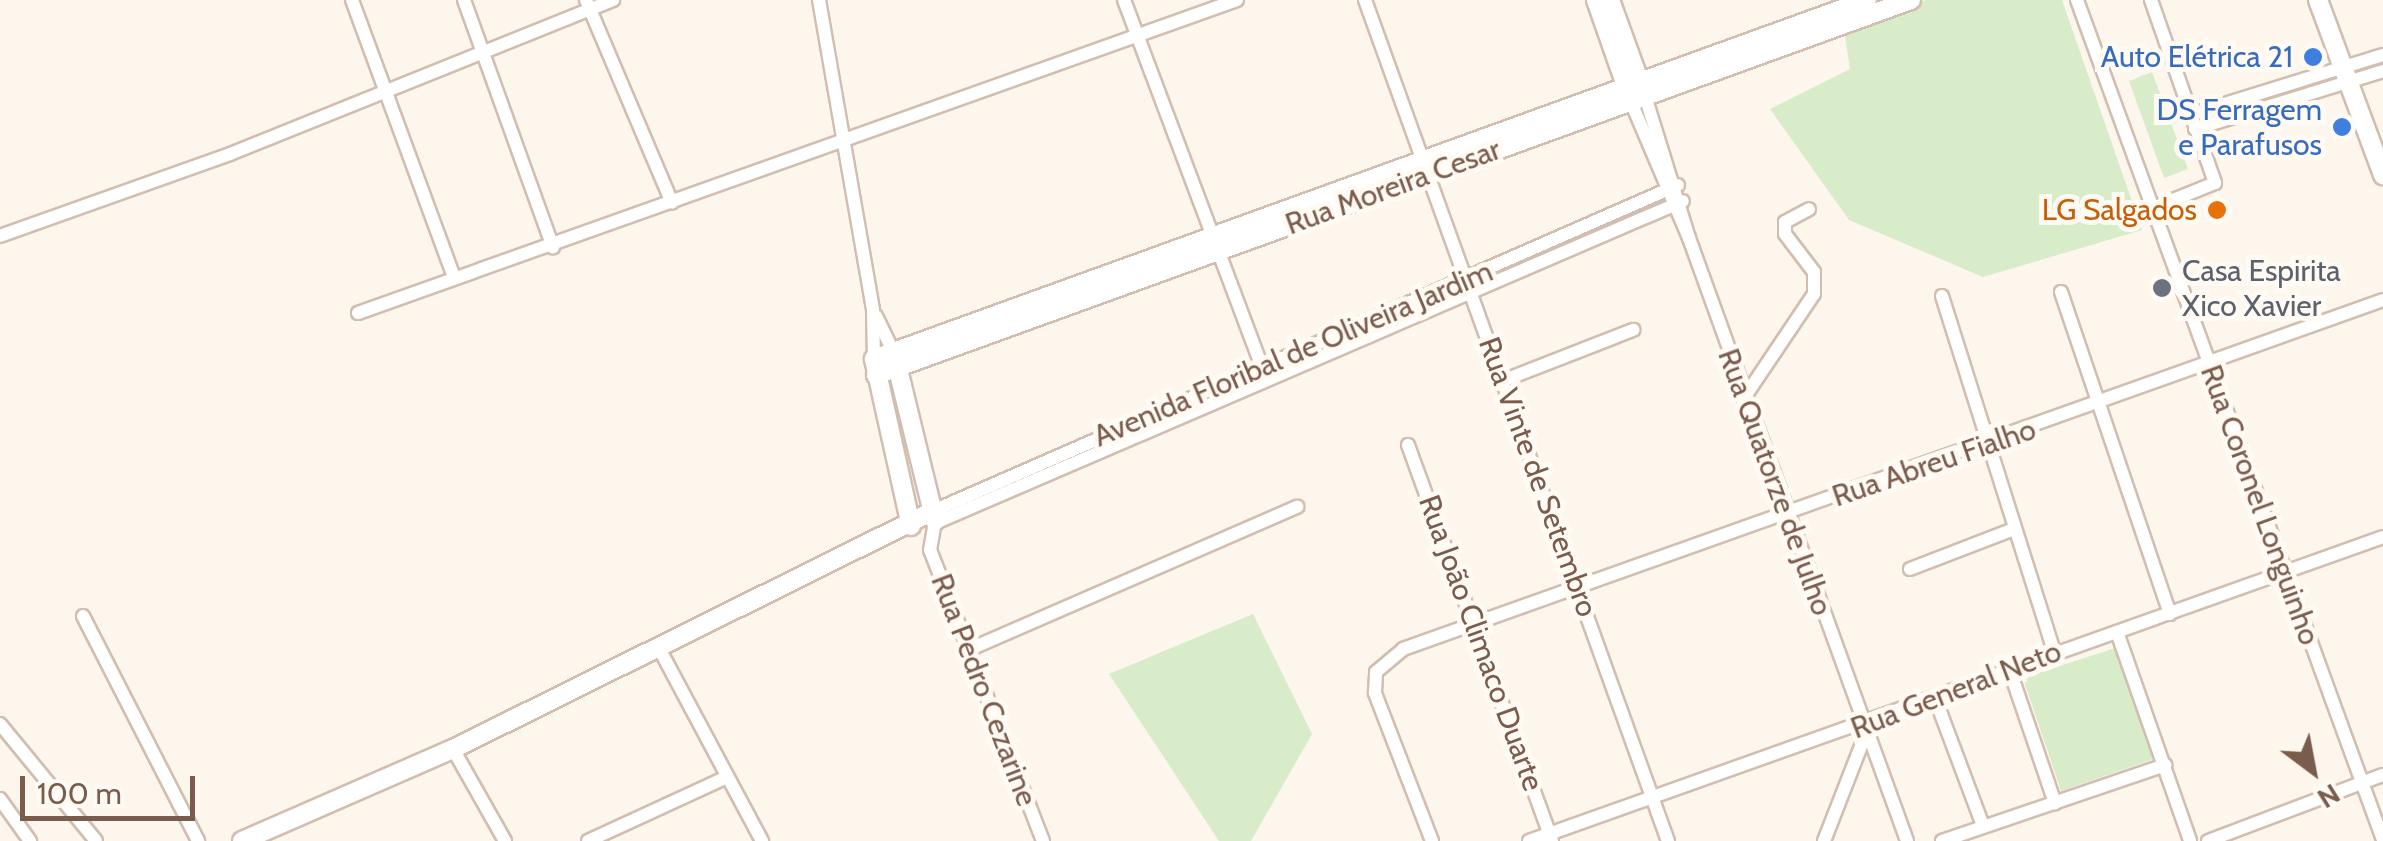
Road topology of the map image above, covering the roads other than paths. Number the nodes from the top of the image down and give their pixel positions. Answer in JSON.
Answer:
{"nodes":[{"id":1,"x":352,"y":0,"type":"edge"},
{"id":2,"x":464,"y":0,"type":"edge"},
{"id":3,"x":612,"y":0,"type":"edge"},
{"id":4,"x":819,"y":0,"type":"edge"},
{"id":5,"x":1124,"y":0,"type":"edge"},
{"id":6,"x":1237,"y":0,"type":"edge"},
{"id":7,"x":1365,"y":0,"type":"edge"},
{"id":8,"x":1596,"y":0,"type":"edge"},
{"id":9,"x":1610,"y":0,"type":"edge"},
{"id":10,"x":1910,"y":0,"type":"edge"},
{"id":11,"x":2077,"y":0,"type":"edge"},
{"id":12,"x":2151,"y":0,"type":"edge"},
{"id":13,"x":2318,"y":0,"type":"edge"},
{"id":14,"x":588,"y":5,"type":"edge"},
{"id":15,"x":1850,"y":8,"type":"edge"},
{"id":16,"x":1612,"y":25,"type":"junction"},
{"id":17,"x":1137,"y":37,"type":"junction"},
{"id":18,"x":484,"y":53,"type":"junction"},
{"id":19,"x":2383,"y":55,"type":"edge"},
{"id":20,"x":2383,"y":71,"type":"edge"},
{"id":21,"x":2348,"y":76,"type":"junction"},
{"id":22,"x":1636,"y":91,"type":"junction"},
{"id":23,"x":387,"y":93,"type":"junction"},
{"id":24,"x":2189,"y":115,"type":"junction"},
{"id":25,"x":2195,"y":130,"type":"junction"},
{"id":26,"x":846,"y":142,"type":"junction"},
{"id":27,"x":1424,"y":169,"type":"junction"},
{"id":28,"x":2383,"y":175,"type":"edge"},
{"id":29,"x":1672,"y":188,"type":"junction"},
{"id":30,"x":672,"y":203,"type":"junction"},
{"id":31,"x":1678,"y":204,"type":"junction"},
{"id":32,"x":1809,"y":208,"type":"dead end"},
{"id":33,"x":2152,"y":208,"type":"junction"},
{"id":34,"x":1566,"y":235,"type":"junction"},
{"id":35,"x":0,"y":236,"type":"edge"},
{"id":36,"x":1214,"y":242,"type":"junction"},
{"id":37,"x":553,"y":247,"type":"junction"},
{"id":38,"x":1571,"y":250,"type":"junction"},
{"id":39,"x":454,"y":277,"type":"junction"},
{"id":40,"x":1466,"y":279,"type":"junction"},
{"id":41,"x":2061,"y":292,"type":"dead end"},
{"id":42,"x":1472,"y":294,"type":"junction"},
{"id":43,"x":1942,"y":296,"type":"dead end"},
{"id":44,"x":2383,"y":300,"type":"edge"},
{"id":45,"x":873,"y":309,"type":"junction"},
{"id":46,"x":358,"y":313,"type":"dead end"},
{"id":47,"x":1633,"y":330,"type":"dead end"},
{"id":48,"x":1349,"y":340,"type":"junction"},
{"id":49,"x":896,"y":360,"type":"junction"},
{"id":50,"x":2209,"y":363,"type":"junction"},
{"id":51,"x":875,"y":367,"type":"junction"},
{"id":52,"x":1262,"y":367,"type":"junction"},
{"id":53,"x":1502,"y":381,"type":"junction"},
{"id":54,"x":1269,"y":382,"type":"junction"},
{"id":55,"x":1744,"y":398,"type":"junction"},
{"id":56,"x":2098,"y":406,"type":"junction"},
{"id":57,"x":915,"y":438,"type":"junction"},
{"id":58,"x":892,"y":445,"type":"junction"},
{"id":59,"x":1408,"y":445,"type":"dead end"},
{"id":60,"x":1990,"y":445,"type":"junction"},
{"id":61,"x":1297,"y":507,"type":"dead end"},
{"id":62,"x":1787,"y":513,"type":"junction"},
{"id":63,"x":934,"y":517,"type":"junction"},
{"id":64,"x":911,"y":526,"type":"junction"},
{"id":65,"x":2014,"y":529,"type":"junction"},
{"id":66,"x":2383,"y":538,"type":"edge"},
{"id":67,"x":930,"y":550,"type":"junction"},
{"id":68,"x":1910,"y":569,"type":"dead end"},
{"id":69,"x":2285,"y":574,"type":"junction"},
{"id":70,"x":1579,"y":589,"type":"junction"},
{"id":71,"x":2170,"y":614,"type":"junction"},
{"id":72,"x":83,"y":616,"type":"dead end"},
{"id":73,"x":1478,"y":622,"type":"junction"},
{"id":74,"x":2117,"y":632,"type":"junction"},
{"id":75,"x":970,"y":649,"type":"junction"},
{"id":76,"x":660,"y":650,"type":"junction"},
{"id":77,"x":2054,"y":652,"type":"junction"},
{"id":78,"x":2009,"y":668,"type":"junction"},
{"id":79,"x":1935,"y":698,"type":"junction"},
{"id":80,"x":0,"y":724,"type":"edge"},
{"id":81,"x":1864,"y":730,"type":"junction"},
{"id":82,"x":453,"y":749,"type":"junction"},
{"id":83,"x":2165,"y":765,"type":"junction"},
{"id":84,"x":2383,"y":775,"type":"edge"},
{"id":85,"x":727,"y":776,"type":"junction"},
{"id":86,"x":2362,"y":783,"type":"junction"},
{"id":87,"x":0,"y":798,"type":"edge"},
{"id":88,"x":1653,"y":799,"type":"junction"},
{"id":89,"x":2056,"y":803,"type":"junction"},
{"id":90,"x":1983,"y":826,"type":"junction"},
{"id":91,"x":1550,"y":838,"type":"edge"},
{"id":92,"x":2383,"y":840,"type":"edge"},
{"id":93,"x":30,"y":841,"type":"edge"},
{"id":94,"x":96,"y":841,"type":"edge"},
{"id":95,"x":198,"y":841,"type":"edge"},
{"id":96,"x":242,"y":841,"type":"edge"},
{"id":97,"x":505,"y":841,"type":"edge"},
{"id":98,"x":588,"y":841,"type":"edge"},
{"id":99,"x":762,"y":841,"type":"edge"},
{"id":100,"x":1043,"y":841,"type":"edge"},
{"id":101,"x":1432,"y":841,"type":"edge"},
{"id":102,"x":1528,"y":841,"type":"edge"},
{"id":103,"x":1668,"y":841,"type":"edge"},
{"id":104,"x":1824,"y":841,"type":"edge"},
{"id":105,"x":1907,"y":841,"type":"edge"},
{"id":106,"x":1942,"y":841,"type":"edge"},
{"id":107,"x":2190,"y":841,"type":"edge"},
{"id":108,"x":2208,"y":841,"type":"edge"}],
"edges":[{"from":1,"to":23,"type":"street"},
{"from":2,"to":18,"type":"street"},
{"from":3,"to":14,"type":"street"},
{"from":4,"to":26,"type":"street","name":"Rua Pedro Cezarine"},
{"from":5,"to":17,"type":"street"},
{"from":6,"to":17,"type":"street"},
{"from":7,"to":27,"type":"street","name":"Rua Vinte de Setembro"},
{"from":8,"to":16,"type":"street","name":"Rua Quatorze de Julho"},
{"from":9,"to":16,"type":"street","name":"Rua Quatorze de Julho"},
{"from":10,"to":15,"type":"street","name":"Rua Moreira Cesar"},
{"from":11,"to":33,"type":"street","name":"Rua Coronel Longuinho"},
{"from":12,"to":24,"type":"street"},
{"from":13,"to":21,"type":"street"},
{"from":14,"to":18,"type":"street"},
{"from":14,"to":30,"type":"street"},
{"from":15,"to":22,"type":"street","name":"Rua Moreira Cesar"},
{"from":16,"to":22,"type":"street","name":"Rua Quatorze de Julho"},
{"from":17,"to":26,"type":"street"},
{"from":17,"to":36,"type":"street"},
{"from":18,"to":23,"type":"street"},
{"from":18,"to":37,"type":"street"},
{"from":19,"to":21,"type":"street"},
{"from":20,"to":21,"type":"street"},
{"from":21,"to":24,"type":"street"},
{"from":21,"to":25,"type":"street"},
{"from":21,"to":28,"type":"street"},
{"from":22,"to":27,"type":"street","name":"Rua Moreira Cesar"},
{"from":22,"to":29,"type":"street","name":"Rua Quatorze de Julho"},
{"from":23,"to":35,"type":"street"},
{"from":23,"to":39,"type":"street"},
{"from":24,"to":25,"type":"street"},
{"from":25,"to":33,"type":"street"},
{"from":26,"to":30,"type":"street"},
{"from":26,"to":45,"type":"street","name":"Rua Pedro Cezarine"},
{"from":27,"to":36,"type":"street","name":"Rua Moreira Cesar"},
{"from":27,"to":40,"type":"street","name":"Rua Vinte de Setembro"},
{"from":29,"to":31,"type":"street","name":"Rua Quatorze de Julho"},
{"from":29,"to":34,"type":"street","name":"Avenida Floribal de Oliveira Jardim"},
{"from":30,"to":37,"type":"street"},
{"from":31,"to":38,"type":"street","name":"Avenida Floribal de Oliveira Jardim"},
{"from":31,"to":55,"type":"street","name":"Rua Quatorze de Julho"},
{"from":32,"to":55,"type":"street"},
{"from":33,"to":50,"type":"street","name":"Rua Coronel Longuinho"},
{"from":34,"to":38,"type":"street"},
{"from":34,"to":40,"type":"street","name":"Avenida Floribal de Oliveira Jardim"},
{"from":36,"to":49,"type":"street","name":"Rua Moreira Cesar"},
{"from":36,"to":52,"type":"street"},
{"from":37,"to":39,"type":"street"},
{"from":38,"to":42,"type":"street","name":"Avenida Floribal de Oliveira Jardim"},
{"from":39,"to":46,"type":"street"},
{"from":40,"to":42,"type":"street","name":"Rua Vinte de Setembro"},
{"from":40,"to":48,"type":"street","name":"Avenida Floribal de Oliveira Jardim"},
{"from":41,"to":56,"type":"street"},
{"from":42,"to":48,"type":"street","name":"Avenida Floribal de Oliveira Jardim"},
{"from":42,"to":53,"type":"street","name":"Rua Vinte de Setembro"},
{"from":43,"to":60,"type":"street"},
{"from":44,"to":50,"type":"street","name":"Rua Abreu Fialho"},
{"from":45,"to":49,"type":"street","name":"Rua Pedro Cezarine"},
{"from":45,"to":51,"type":"street","name":"Rua Pedro Cezarine"},
{"from":47,"to":53,"type":"street"},
{"from":48,"to":52,"type":"street","name":"Avenida Floribal de Oliveira Jardim"},
{"from":48,"to":54,"type":"street","name":"Avenida Floribal de Oliveira Jardim"},
{"from":49,"to":51,"type":"street","name":"Rua Moreira Cesar"},
{"from":49,"to":57,"type":"street","name":"Rua Pedro Cezarine"},
{"from":50,"to":56,"type":"street","name":"Rua Abreu Fialho"},
{"from":50,"to":69,"type":"street","name":"Rua Coronel Longuinho"},
{"from":51,"to":58,"type":"street","name":"Rua Pedro Cezarine"},
{"from":52,"to":54,"type":"street"},
{"from":52,"to":63,"type":"street","name":"Avenida Floribal de Oliveira Jardim"},
{"from":53,"to":70,"type":"street","name":"Rua Vinte de Setembro"},
{"from":54,"to":63,"type":"street","name":"Avenida Floribal de Oliveira Jardim"},
{"from":55,"to":62,"type":"street","name":"Rua Quatorze de Julho"},
{"from":56,"to":60,"type":"street","name":"Rua Abreu Fialho"},
{"from":56,"to":71,"type":"street"},
{"from":57,"to":58,"type":"street"},
{"from":57,"to":63,"type":"street","name":"Rua Pedro Cezarine"},
{"from":58,"to":64,"type":"street","name":"Rua Pedro Cezarine"},
{"from":59,"to":73,"type":"street","name":"Rua João Climaco Duarte"},
{"from":60,"to":62,"type":"street","name":"Rua Abreu Fialho"},
{"from":60,"to":65,"type":"street"},
{"from":61,"to":75,"type":"street"},
{"from":62,"to":70,"type":"street","name":"Rua Abreu Fialho"},
{"from":62,"to":81,"type":"street","name":"Rua Quatorze de Julho"},
{"from":63,"to":64,"type":"street","name":"Avenida Floribal de Oliveira Jardim"},
{"from":63,"to":67,"type":"street","name":"Rua Pedro Cezarine"},
{"from":64,"to":67,"type":"street"},
{"from":64,"to":76,"type":"street","name":"Avenida Floribal de Oliveira Jardim"},
{"from":65,"to":68,"type":"street"},
{"from":65,"to":77,"type":"street"},
{"from":66,"to":69,"type":"street","name":"Rua General Neto"},
{"from":67,"to":75,"type":"street","name":"Rua Pedro Cezarine"},
{"from":69,"to":71,"type":"street","name":"Rua General Neto"},
{"from":69,"to":86,"type":"street","name":"Rua Coronel Longuinho"},
{"from":70,"to":73,"type":"street","name":"Rua Abreu Fialho"},
{"from":70,"to":88,"type":"street","name":"Rua Vinte de Setembro"},
{"from":71,"to":74,"type":"street","name":"Rua General Neto"},
{"from":72,"to":95,"type":"street"},
{"from":73,"to":91,"type":"street","name":"Rua João Climaco Duarte"},
{"from":73,"to":101,"type":"street","name":"Rua Abreu Fialho"},
{"from":74,"to":77,"type":"street","name":"Rua General Neto"},
{"from":74,"to":83,"type":"street"},
{"from":75,"to":100,"type":"street","name":"Rua Pedro Cezarine"},
{"from":76,"to":82,"type":"street","name":"Avenida Floribal de Oliveira Jardim"},
{"from":76,"to":85,"type":"street"},
{"from":77,"to":78,"type":"street","name":"Rua General Neto"},
{"from":78,"to":79,"type":"street","name":"Rua General Neto"},
{"from":78,"to":89,"type":"street"},
{"from":79,"to":81,"type":"street","name":"Rua General Neto"},
{"from":79,"to":90,"type":"street"},
{"from":80,"to":94,"type":"street"},
{"from":81,"to":88,"type":"street","name":"Rua General Neto"},
{"from":81,"to":104,"type":"street"},
{"from":81,"to":105,"type":"street","name":"Rua Quatorze de Julho"},
{"from":82,"to":96,"type":"street","name":"Avenida Floribal de Oliveira Jardim"},
{"from":82,"to":97,"type":"street"},
{"from":83,"to":89,"type":"street"},
{"from":83,"to":107,"type":"street"},
{"from":84,"to":86,"type":"street"},
{"from":85,"to":98,"type":"street"},
{"from":85,"to":99,"type":"street"},
{"from":86,"to":92,"type":"street","name":"Rua Coronel Longuinho"},
{"from":86,"to":108,"type":"street"},
{"from":87,"to":93,"type":"street"},
{"from":88,"to":91,"type":"street","name":"Rua General Neto"},
{"from":88,"to":103,"type":"street","name":"Rua Vinte de Setembro"},
{"from":89,"to":90,"type":"street"},
{"from":90,"to":106,"type":"street"},
{"from":91,"to":102,"type":"street","name":"Rua General Neto"}]}
